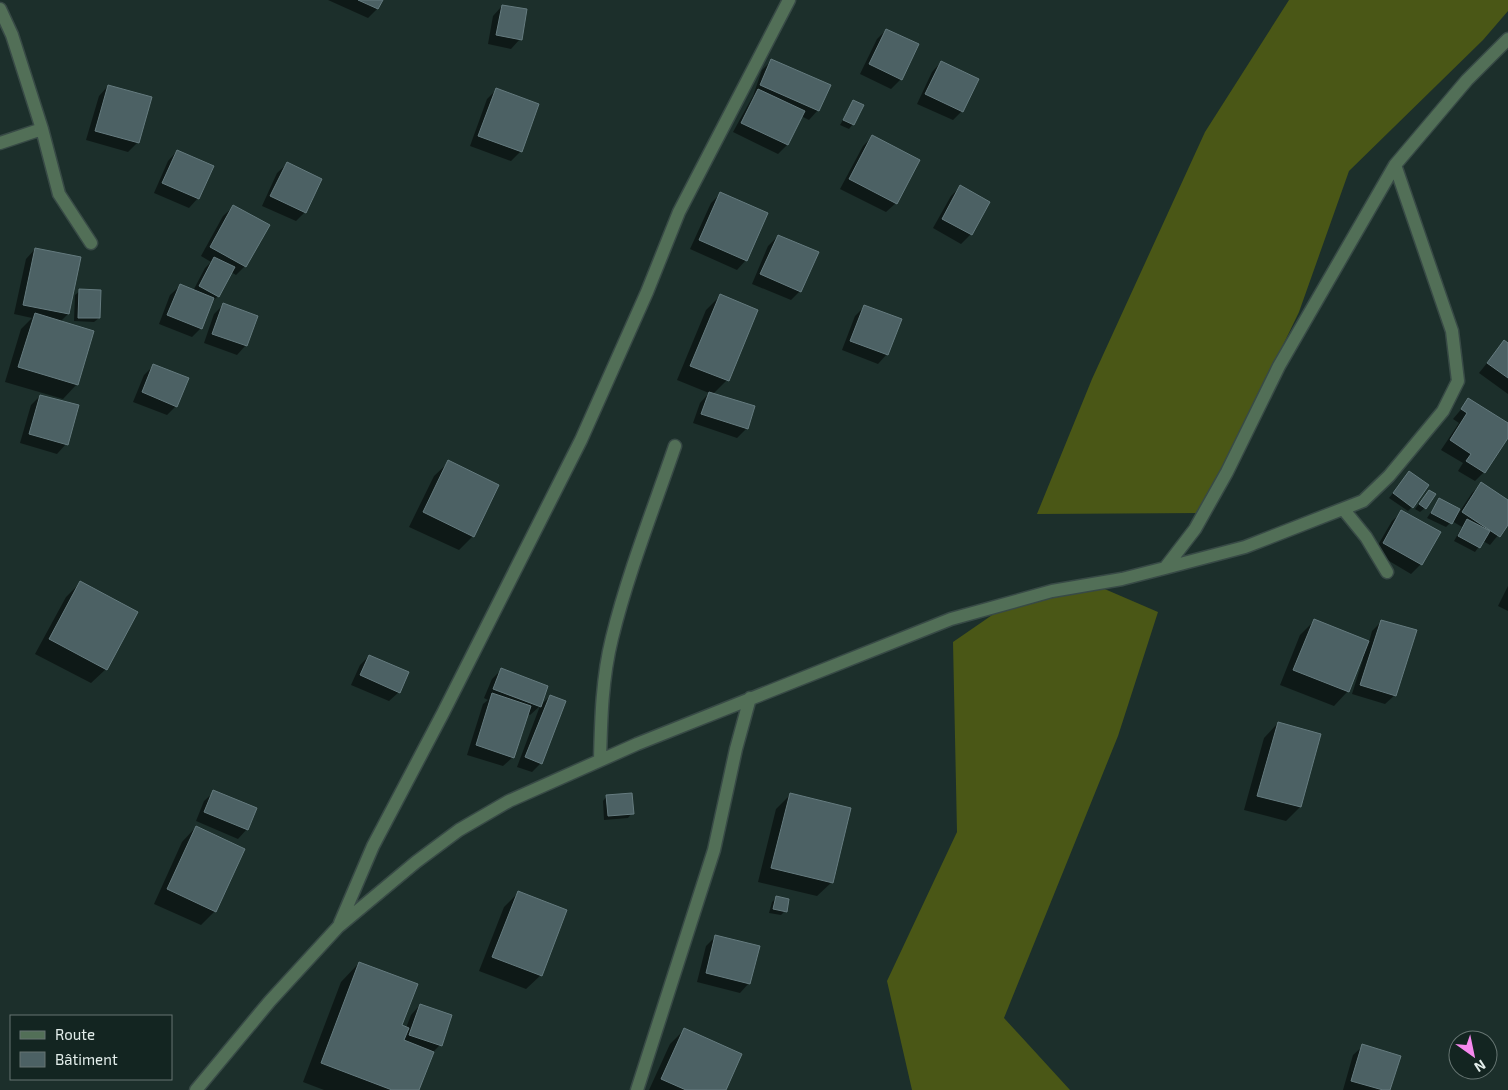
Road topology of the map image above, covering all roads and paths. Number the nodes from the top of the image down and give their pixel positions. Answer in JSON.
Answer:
{"nodes":[{"id":1,"x":789,"y":0,"type":"edge"},
{"id":2,"x":0,"y":9,"type":"edge"},
{"id":3,"x":1508,"y":39,"type":"edge"},
{"id":4,"x":42,"y":129,"type":"junction"},
{"id":5,"x":0,"y":142,"type":"edge"},
{"id":6,"x":1395,"y":165,"type":"junction"},
{"id":7,"x":91,"y":243,"type":"dead end"},
{"id":8,"x":674,"y":446,"type":"dead end"},
{"id":9,"x":1344,"y":510,"type":"junction"},
{"id":10,"x":1166,"y":568,"type":"junction"},
{"id":11,"x":1387,"y":572,"type":"dead end"},
{"id":12,"x":750,"y":698,"type":"junction"},
{"id":13,"x":600,"y":760,"type":"junction"},
{"id":14,"x":338,"y":926,"type":"junction"},
{"id":15,"x":196,"y":1090,"type":"edge"},
{"id":16,"x":637,"y":1090,"type":"edge"}],
"edges":[{"from":1,"to":14,"type":"street"},
{"from":2,"to":4,"type":"street"},
{"from":3,"to":6,"type":"street"},
{"from":4,"to":5,"type":"street"},
{"from":4,"to":7,"type":"street"},
{"from":6,"to":9,"type":"street"},
{"from":6,"to":10,"type":"street"},
{"from":8,"to":13,"type":"street"},
{"from":9,"to":10,"type":"street"},
{"from":9,"to":11,"type":"street"},
{"from":10,"to":12,"type":"street"},
{"from":12,"to":13,"type":"street"},
{"from":12,"to":16,"type":"street"},
{"from":13,"to":14,"type":"street"},
{"from":14,"to":15,"type":"street"}]}
